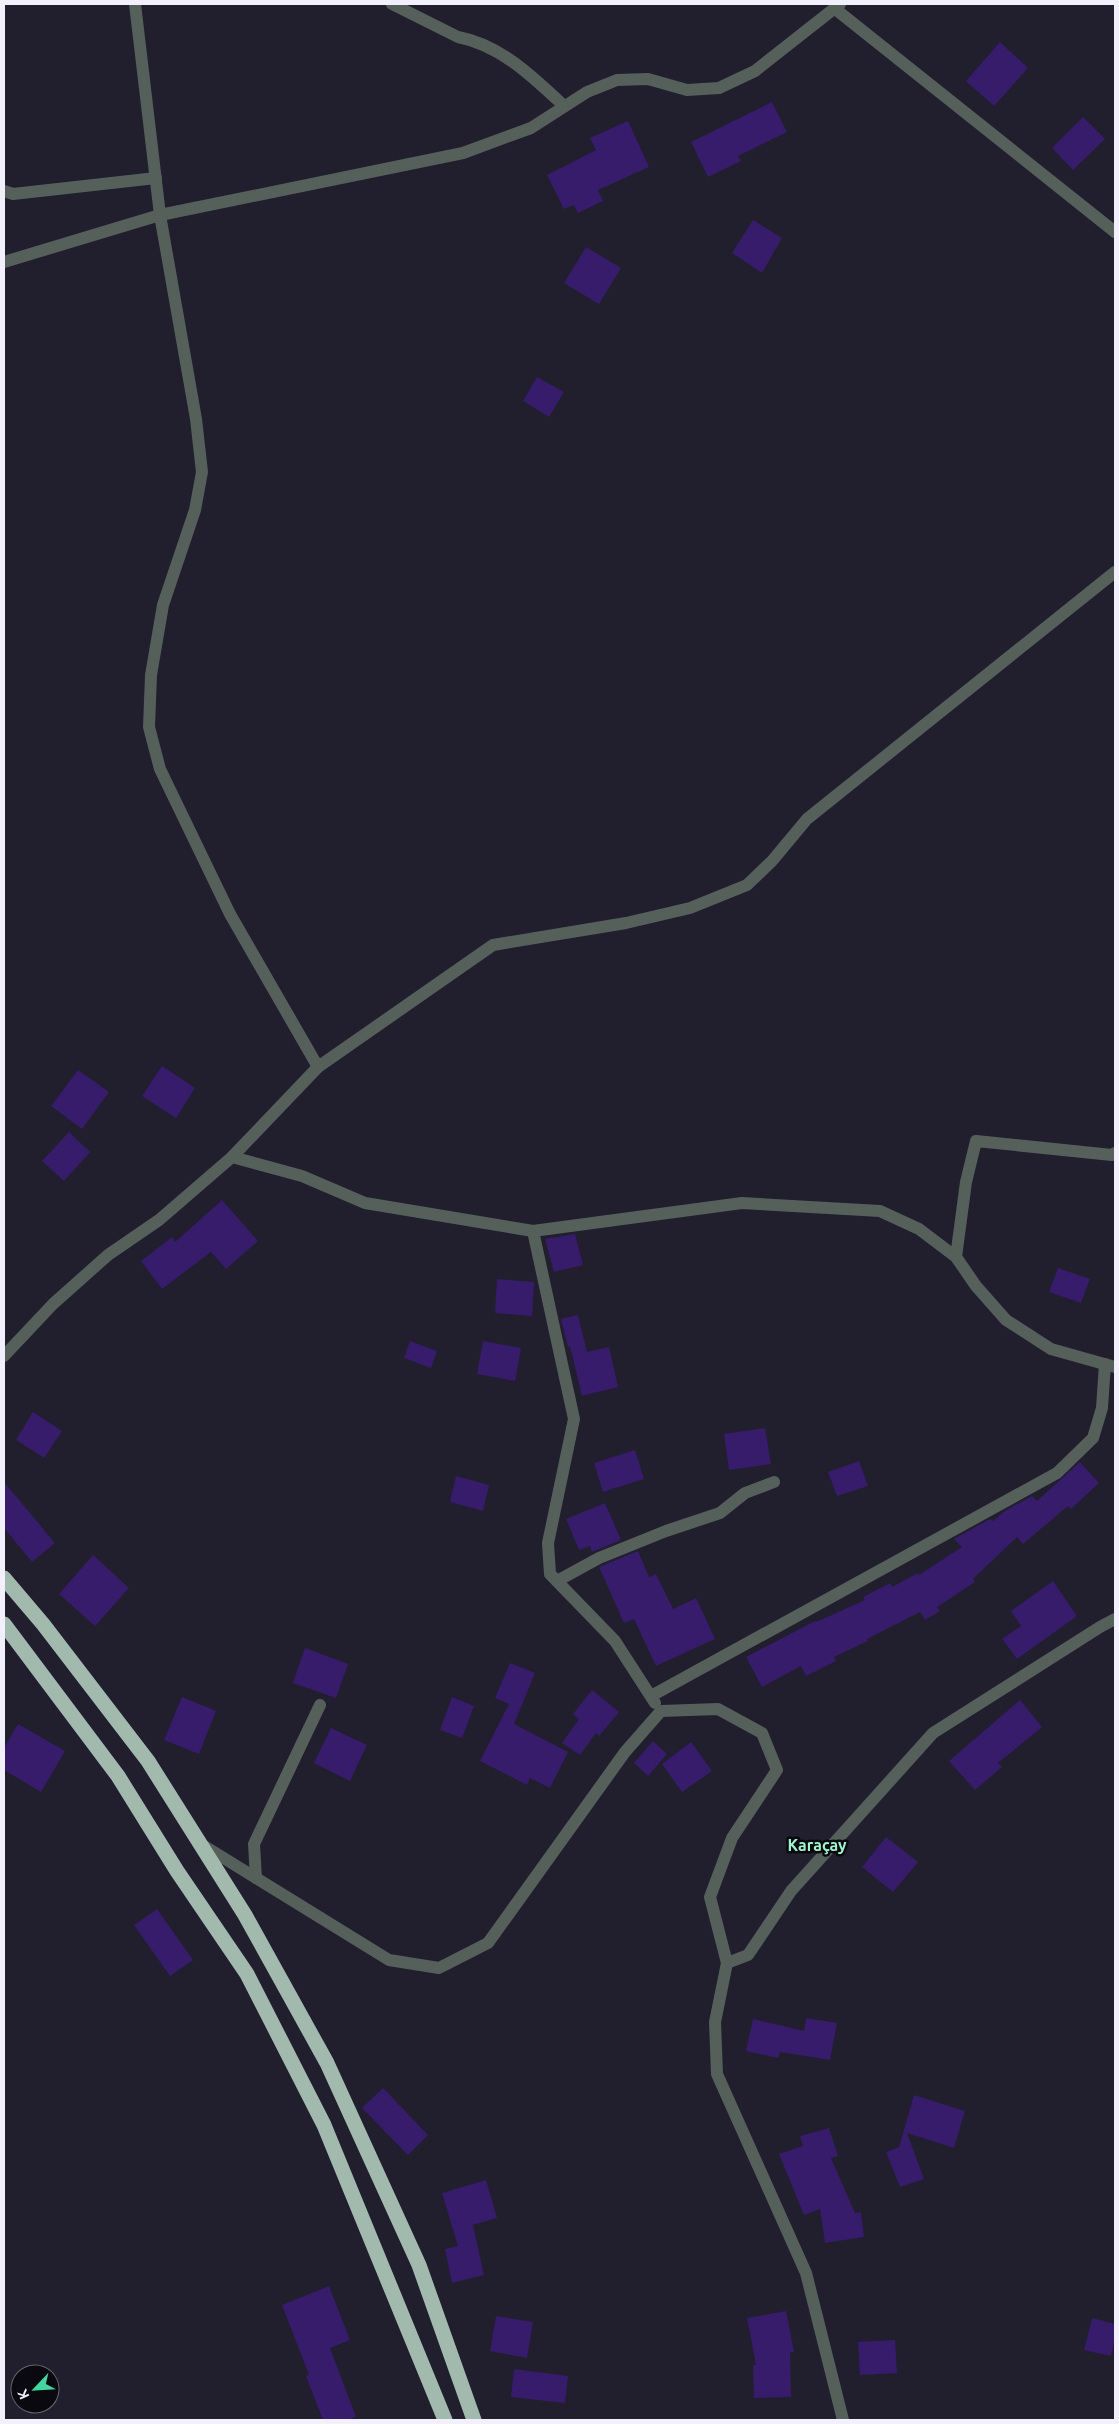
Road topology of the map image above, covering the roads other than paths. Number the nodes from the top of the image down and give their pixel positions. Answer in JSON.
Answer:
{"nodes":[{"id":1,"x":135,"y":4,"type":"edge"},
{"id":2,"x":392,"y":4,"type":"edge"},
{"id":3,"x":837,"y":6,"type":"edge"},
{"id":4,"x":564,"y":106,"type":"junction"},
{"id":5,"x":156,"y":178,"type":"junction"},
{"id":6,"x":4,"y":191,"type":"edge"},
{"id":7,"x":160,"y":215,"type":"junction"},
{"id":8,"x":1115,"y":232,"type":"edge"},
{"id":9,"x":4,"y":262,"type":"edge"},
{"id":10,"x":1115,"y":572,"type":"edge"},
{"id":11,"x":318,"y":1067,"type":"junction"},
{"id":12,"x":1115,"y":1153,"type":"edge"},
{"id":13,"x":232,"y":1157,"type":"junction"},
{"id":14,"x":533,"y":1231,"type":"junction"},
{"id":15,"x":956,"y":1257,"type":"junction"},
{"id":16,"x":4,"y":1356,"type":"edge"},
{"id":17,"x":1110,"y":1365,"type":"edge"},
{"id":18,"x":774,"y":1482,"type":"dead end"},
{"id":19,"x":4,"y":1578,"type":"edge"},
{"id":20,"x":557,"y":1582,"type":"junction"},
{"id":21,"x":1115,"y":1619,"type":"edge"},
{"id":22,"x":4,"y":1624,"type":"edge"},
{"id":23,"x":651,"y":1696,"type":"junction"},
{"id":24,"x":320,"y":1705,"type":"dead end"},
{"id":25,"x":661,"y":1711,"type":"junction"},
{"id":26,"x":200,"y":1843,"type":"junction"},
{"id":27,"x":256,"y":1878,"type":"junction"},
{"id":28,"x":727,"y":1963,"type":"junction"},
{"id":29,"x":445,"y":2420,"type":"edge"},
{"id":30,"x":474,"y":2420,"type":"edge"},
{"id":31,"x":843,"y":2420,"type":"edge"}],
"edges":[{"from":1,"to":5,"type":"street"},
{"from":2,"to":4,"type":"street"},
{"from":3,"to":4,"type":"street"},
{"from":3,"to":8,"type":"street"},
{"from":4,"to":7,"type":"street"},
{"from":5,"to":6,"type":"street"},
{"from":5,"to":7,"type":"street"},
{"from":7,"to":9,"type":"street"},
{"from":7,"to":11,"type":"street"},
{"from":10,"to":11,"type":"street"},
{"from":11,"to":13,"type":"street"},
{"from":12,"to":15,"type":"street"},
{"from":13,"to":14,"type":"street"},
{"from":13,"to":16,"type":"street"},
{"from":14,"to":15,"type":"street"},
{"from":14,"to":20,"type":"street"},
{"from":15,"to":17,"type":"street"},
{"from":17,"to":23,"type":"street"},
{"from":18,"to":20,"type":"street"},
{"from":19,"to":26,"type":"highway"},
{"from":20,"to":23,"type":"street"},
{"from":21,"to":28,"type":"street"},
{"from":22,"to":29,"type":"highway"},
{"from":23,"to":25,"type":"street"},
{"from":24,"to":27,"type":"street"},
{"from":25,"to":27,"type":"street"},
{"from":25,"to":28,"type":"street"},
{"from":26,"to":27,"type":"street"},
{"from":26,"to":30,"type":"highway"},
{"from":28,"to":31,"type":"street"}]}
